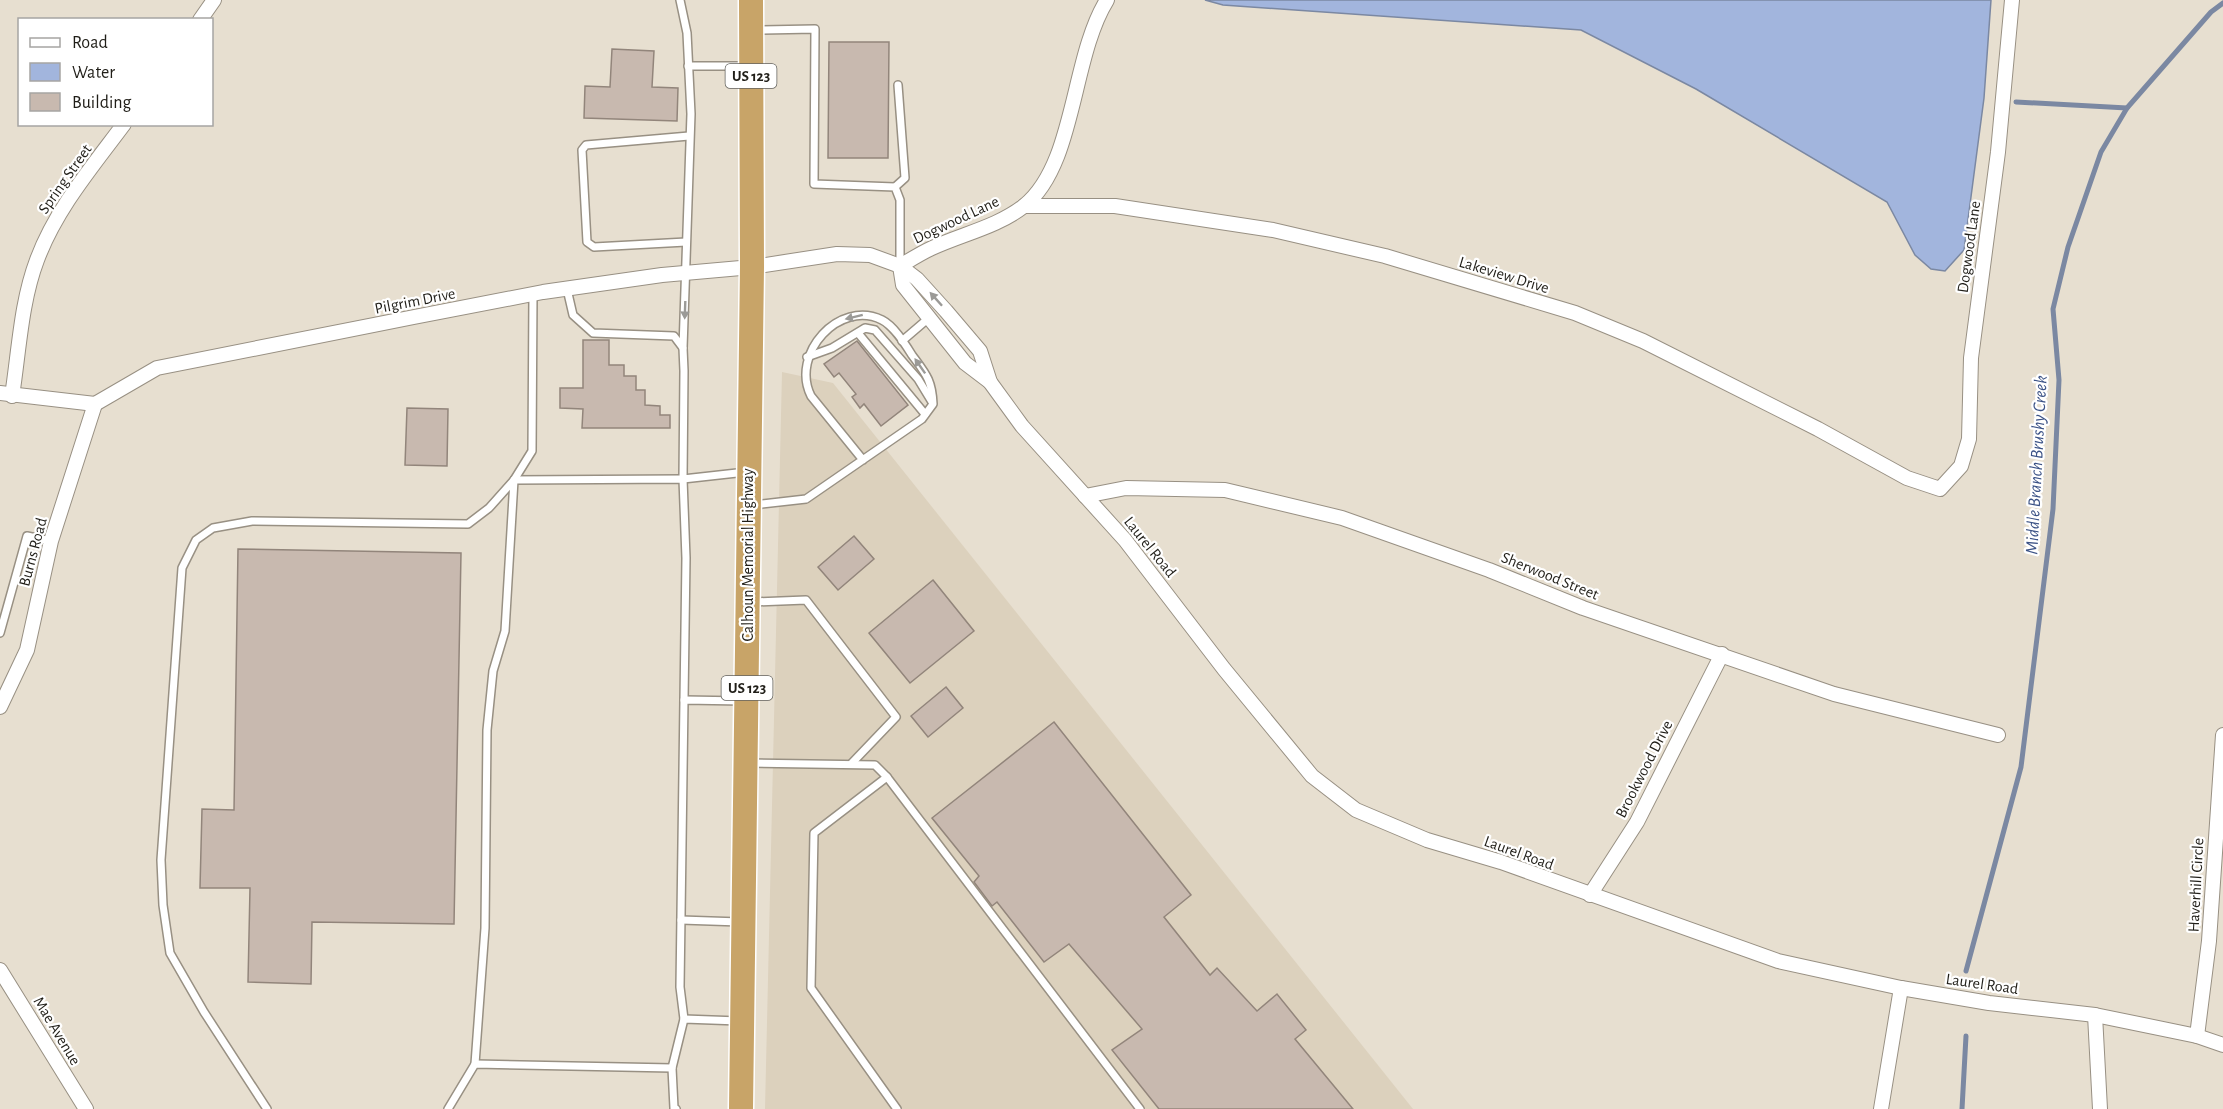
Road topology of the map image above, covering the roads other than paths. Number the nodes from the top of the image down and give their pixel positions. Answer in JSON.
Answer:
{"nodes":[{"id":1,"x":214,"y":0,"type":"edge"},
{"id":2,"x":680,"y":0,"type":"edge"},
{"id":3,"x":751,"y":0,"type":"edge"},
{"id":4,"x":1107,"y":0,"type":"edge"},
{"id":5,"x":2012,"y":0,"type":"edge"},
{"id":6,"x":201,"y":18,"type":"edge"},
{"id":7,"x":751,"y":30,"type":"junction"},
{"id":8,"x":688,"y":66,"type":"junction"},
{"id":9,"x":751,"y":66,"type":"junction"},
{"id":10,"x":898,"y":85,"type":"dead end"},
{"id":11,"x":123,"y":126,"type":"edge"},
{"id":12,"x":690,"y":136,"type":"junction"},
{"id":13,"x":895,"y":187,"type":"junction"},
{"id":14,"x":1024,"y":206,"type":"junction"},
{"id":15,"x":686,"y":242,"type":"junction"},
{"id":16,"x":900,"y":266,"type":"junction"},
{"id":17,"x":752,"y":267,"type":"junction"},
{"id":18,"x":685,"y":273,"type":"junction"},
{"id":19,"x":567,"y":289,"type":"junction"},
{"id":20,"x":533,"y":294,"type":"junction"},
{"id":21,"x":930,"y":317,"type":"junction"},
{"id":22,"x":858,"y":333,"type":"junction"},
{"id":23,"x":902,"y":341,"type":"junction"},
{"id":24,"x":683,"y":348,"type":"junction"},
{"id":25,"x":807,"y":357,"type":"junction"},
{"id":26,"x":990,"y":382,"type":"junction"},
{"id":27,"x":6,"y":394,"type":"edge"},
{"id":28,"x":95,"y":404,"type":"junction"},
{"id":29,"x":933,"y":404,"type":"junction"},
{"id":30,"x":925,"y":414,"type":"junction"},
{"id":31,"x":863,"y":460,"type":"junction"},
{"id":32,"x":748,"y":472,"type":"junction"},
{"id":33,"x":683,"y":479,"type":"junction"},
{"id":34,"x":514,"y":480,"type":"junction"},
{"id":35,"x":1940,"y":489,"type":"joint"},
{"id":36,"x":1085,"y":496,"type":"junction"},
{"id":37,"x":748,"y":505,"type":"junction"},
{"id":38,"x":51,"y":541,"type":"junction"},
{"id":39,"x":747,"y":602,"type":"junction"},
{"id":40,"x":0,"y":633,"type":"edge"},
{"id":41,"x":1722,"y":654,"type":"junction"},
{"id":42,"x":684,"y":700,"type":"junction"},
{"id":43,"x":747,"y":701,"type":"junction"},
{"id":44,"x":0,"y":708,"type":"edge"},
{"id":45,"x":1998,"y":735,"type":"dead end"},
{"id":46,"x":2223,"y":735,"type":"edge"},
{"id":47,"x":746,"y":763,"type":"junction"},
{"id":48,"x":852,"y":763,"type":"junction"},
{"id":49,"x":887,"y":777,"type":"junction"},
{"id":50,"x":1590,"y":896,"type":"junction"},
{"id":51,"x":681,"y":920,"type":"junction"},
{"id":52,"x":745,"y":922,"type":"junction"},
{"id":53,"x":0,"y":970,"type":"edge"},
{"id":54,"x":1901,"y":988,"type":"junction"},
{"id":55,"x":2095,"y":1015,"type":"junction"},
{"id":56,"x":684,"y":1019,"type":"junction"},
{"id":57,"x":744,"y":1021,"type":"junction"},
{"id":58,"x":2197,"y":1036,"type":"junction"},
{"id":59,"x":2223,"y":1045,"type":"edge"},
{"id":60,"x":475,"y":1064,"type":"junction"},
{"id":61,"x":672,"y":1068,"type":"junction"},
{"id":62,"x":86,"y":1109,"type":"edge"},
{"id":63,"x":267,"y":1109,"type":"edge"},
{"id":64,"x":448,"y":1109,"type":"edge"},
{"id":65,"x":674,"y":1109,"type":"edge"},
{"id":66,"x":741,"y":1109,"type":"edge"},
{"id":67,"x":897,"y":1109,"type":"edge"},
{"id":68,"x":1140,"y":1109,"type":"edge"},
{"id":69,"x":1881,"y":1109,"type":"edge"},
{"id":70,"x":2100,"y":1109,"type":"edge"}],
"edges":[{"from":1,"to":6,"type":"street"},
{"from":2,"to":8,"type":"lane"},
{"from":3,"to":7,"type":"highway","name":"Calhoun Memorial Highway","number":"US 123"},
{"from":4,"to":14,"type":"street","name":"Dogwood Lane"},
{"from":5,"to":35,"type":"street","name":"Dogwood Lane"},
{"from":7,"to":9,"type":"highway","name":"Calhoun Memorial Highway","number":"US 123"},
{"from":7,"to":13,"type":"lane"},
{"from":8,"to":9,"type":"lane"},
{"from":8,"to":12,"type":"lane"},
{"from":9,"to":17,"type":"highway","name":"Calhoun Memorial Highway","number":"US 123"},
{"from":10,"to":13,"type":"lane"},
{"from":11,"to":27,"type":"street","name":"Spring Street"},
{"from":12,"to":15,"type":"lane"},
{"from":12,"to":15,"type":"lane"},
{"from":13,"to":16,"type":"lane"},
{"from":14,"to":16,"type":"street","name":"Dogwood Lane"},
{"from":14,"to":35,"type":"street","name":"Lakeview Drive"},
{"from":15,"to":18,"type":"lane"},
{"from":16,"to":17,"type":"street"},
{"from":16,"to":21,"type":"street","name":"Laurel Road"},
{"from":26,"to":16,"type":"street","name":"Laurel Road","one_way":true},
{"from":17,"to":18,"type":"street","name":"Pilgrim Drive"},
{"from":17,"to":32,"type":"highway","name":"Calhoun Memorial Highway","number":"US 123"},
{"from":18,"to":19,"type":"street","name":"Pilgrim Drive"},
{"from":18,"to":24,"type":"lane","one_way":true},
{"from":19,"to":20,"type":"street","name":"Pilgrim Drive"},
{"from":19,"to":24,"type":"lane"},
{"from":20,"to":28,"type":"street","name":"Pilgrim Drive"},
{"from":20,"to":34,"type":"lane"},
{"from":21,"to":23,"type":"lane"},
{"from":21,"to":26,"type":"street","name":"Laurel Road"},
{"from":22,"to":25,"type":"lane"},
{"from":22,"to":29,"type":"lane"},
{"from":22,"to":30,"type":"lane"},
{"from":23,"to":25,"type":"lane","one_way":true},
{"from":29,"to":23,"type":"lane","one_way":true},
{"from":24,"to":33,"type":"lane"},
{"from":25,"to":31,"type":"lane"},
{"from":26,"to":36,"type":"street","name":"Laurel Road"},
{"from":27,"to":28,"type":"street"},
{"from":28,"to":38,"type":"street","name":"Burns Road"},
{"from":29,"to":30,"type":"lane"},
{"from":30,"to":31,"type":"lane"},
{"from":31,"to":37,"type":"lane"},
{"from":32,"to":33,"type":"lane"},
{"from":32,"to":37,"type":"highway","name":"Calhoun Memorial Highway","number":"US 123"},
{"from":33,"to":34,"type":"lane"},
{"from":33,"to":42,"type":"lane"},
{"from":34,"to":60,"type":"lane"},
{"from":34,"to":63,"type":"lane"},
{"from":36,"to":41,"type":"street","name":"Sherwood Street"},
{"from":36,"to":50,"type":"street","name":"Laurel Road"},
{"from":37,"to":39,"type":"highway","name":"Calhoun Memorial Highway","number":"US 123"},
{"from":38,"to":40,"type":"lane"},
{"from":38,"to":44,"type":"street","name":"Burns Road"},
{"from":39,"to":43,"type":"highway","name":"Calhoun Memorial Highway","number":"US 123"},
{"from":39,"to":48,"type":"lane"},
{"from":41,"to":45,"type":"street","name":"Sherwood Street"},
{"from":41,"to":50,"type":"street","name":"Brookwood Drive"},
{"from":42,"to":43,"type":"lane"},
{"from":42,"to":51,"type":"lane"},
{"from":43,"to":47,"type":"highway","name":"Calhoun Memorial Highway","number":"US 123"},
{"from":46,"to":58,"type":"street","name":"Haverhill Circle"},
{"from":47,"to":48,"type":"lane"},
{"from":47,"to":52,"type":"highway","name":"Calhoun Memorial Highway","number":"US 123"},
{"from":48,"to":49,"type":"lane"},
{"from":49,"to":67,"type":"lane"},
{"from":49,"to":68,"type":"lane"},
{"from":50,"to":54,"type":"street","name":"Laurel Road"},
{"from":51,"to":52,"type":"lane"},
{"from":51,"to":56,"type":"lane"},
{"from":52,"to":57,"type":"highway","name":"Calhoun Memorial Highway","number":"US 123"},
{"from":53,"to":62,"type":"street","name":"Mae Avenue"},
{"from":54,"to":55,"type":"street","name":"Laurel Road"},
{"from":54,"to":69,"type":"street"},
{"from":55,"to":58,"type":"street","name":"Laurel Road"},
{"from":55,"to":70,"type":"street"},
{"from":56,"to":57,"type":"lane"},
{"from":56,"to":61,"type":"lane"},
{"from":57,"to":66,"type":"highway","name":"Calhoun Memorial Highway","number":"US 123"},
{"from":58,"to":59,"type":"street","name":"Laurel Road"},
{"from":60,"to":61,"type":"lane"},
{"from":60,"to":64,"type":"lane"},
{"from":61,"to":65,"type":"lane"}]}
